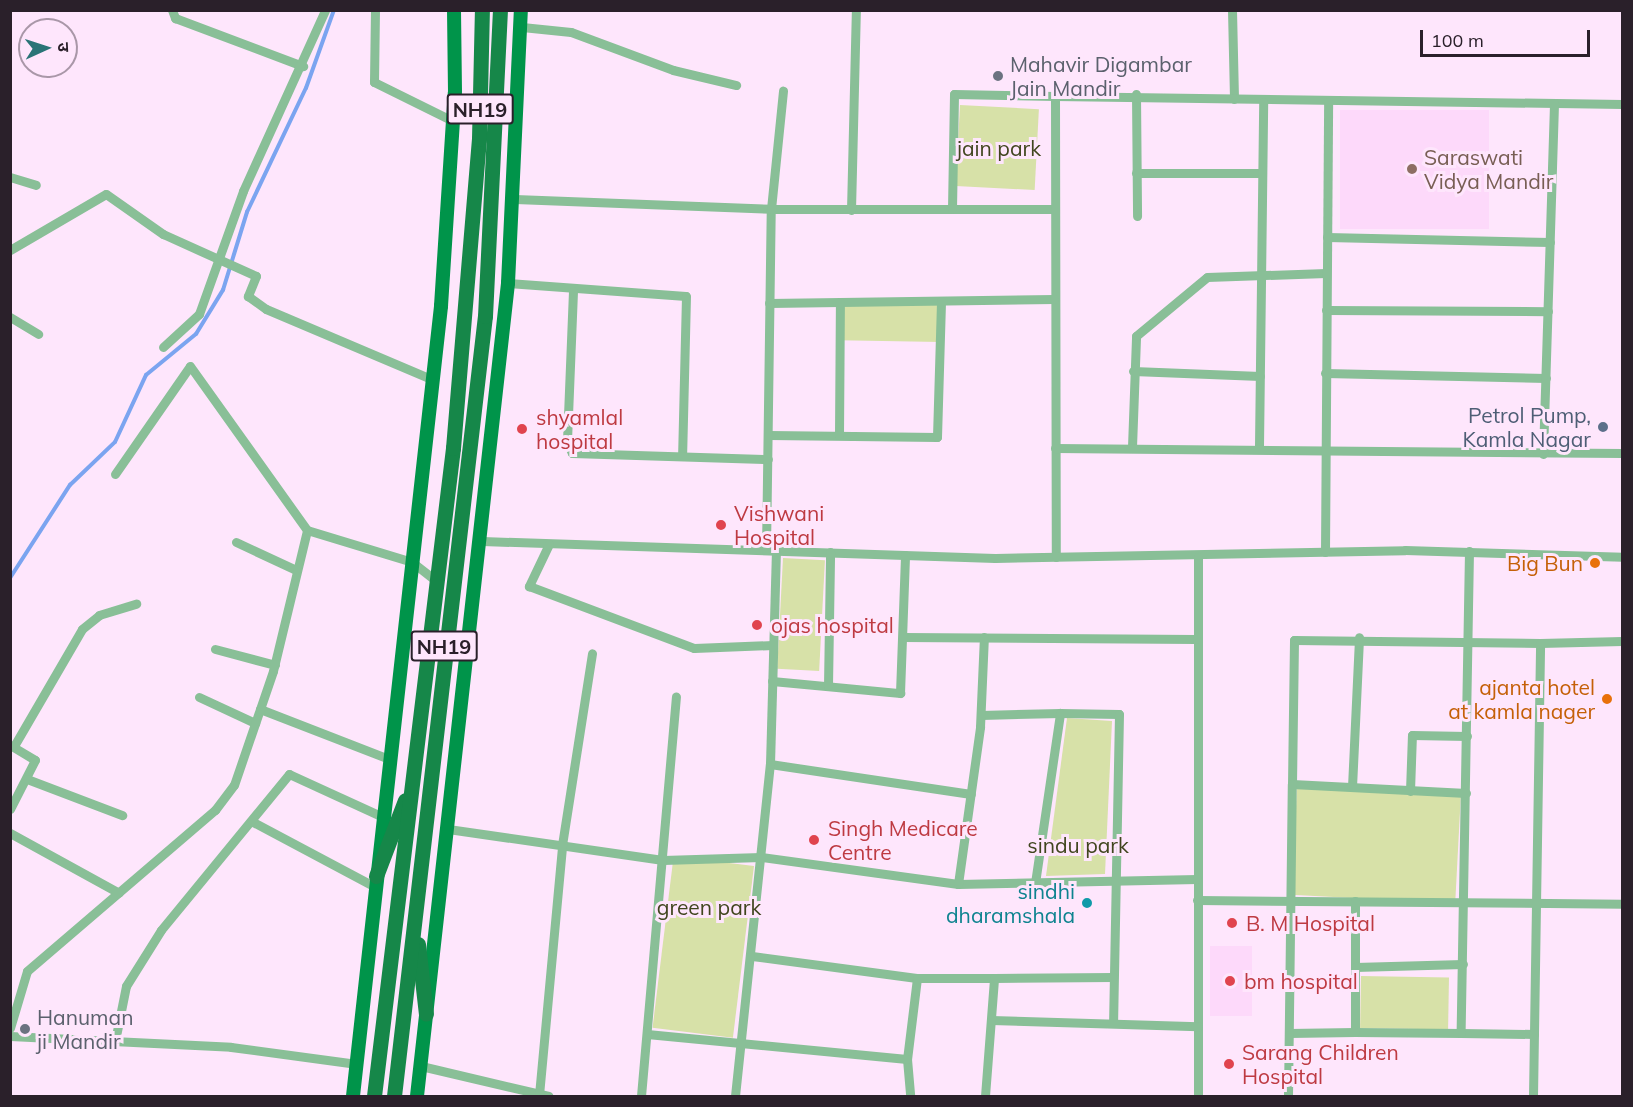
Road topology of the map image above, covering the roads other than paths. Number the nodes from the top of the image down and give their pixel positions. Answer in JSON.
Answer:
{"nodes":[{"id":1,"x":172,"y":10,"type":"edge"},
{"id":2,"x":325,"y":10,"type":"edge"},
{"id":3,"x":375,"y":10,"type":"edge"},
{"id":4,"x":454,"y":10,"type":"edge"},
{"id":5,"x":482,"y":10,"type":"edge"},
{"id":6,"x":500,"y":10,"type":"edge"},
{"id":7,"x":522,"y":10,"type":"edge"},
{"id":8,"x":856,"y":10,"type":"edge"},
{"id":9,"x":1232,"y":10,"type":"edge"},
{"id":10,"x":522,"y":27,"type":"junction"},
{"id":11,"x":303,"y":66,"type":"junction"},
{"id":12,"x":736,"y":85,"type":"dead end"},
{"id":13,"x":783,"y":91,"type":"dead end"},
{"id":14,"x":1136,"y":94,"type":"junction"},
{"id":15,"x":1055,"y":96,"type":"junction"},
{"id":16,"x":1234,"y":99,"type":"junction"},
{"id":17,"x":1263,"y":102,"type":"junction"},
{"id":18,"x":1328,"y":102,"type":"junction"},
{"id":19,"x":1554,"y":103,"type":"junction"},
{"id":20,"x":1623,"y":104,"type":"edge"},
{"id":21,"x":453,"y":121,"type":"junction"},
{"id":22,"x":1136,"y":173,"type":"junction"},
{"id":23,"x":1262,"y":173,"type":"junction"},
{"id":24,"x":10,"y":177,"type":"edge"},
{"id":25,"x":36,"y":185,"type":"dead end"},
{"id":26,"x":515,"y":199,"type":"junction"},
{"id":27,"x":952,"y":209,"type":"junction"},
{"id":28,"x":1054,"y":209,"type":"junction"},
{"id":29,"x":771,"y":210,"type":"junction"},
{"id":30,"x":851,"y":210,"type":"junction"},
{"id":31,"x":1137,"y":216,"type":"dead end"},
{"id":32,"x":1326,"y":237,"type":"junction"},
{"id":33,"x":1550,"y":242,"type":"junction"},
{"id":34,"x":10,"y":250,"type":"edge"},
{"id":35,"x":223,"y":262,"type":"junction"},
{"id":36,"x":1326,"y":273,"type":"junction"},
{"id":37,"x":1261,"y":274,"type":"junction"},
{"id":38,"x":508,"y":283,"type":"junction"},
{"id":39,"x":573,"y":291,"type":"junction"},
{"id":40,"x":1054,"y":299,"type":"junction"},
{"id":41,"x":941,"y":301,"type":"junction"},
{"id":42,"x":840,"y":302,"type":"junction"},
{"id":43,"x":769,"y":303,"type":"junction"},
{"id":44,"x":1326,"y":310,"type":"junction"},
{"id":45,"x":1548,"y":311,"type":"junction"},
{"id":46,"x":10,"y":317,"type":"edge"},
{"id":47,"x":38,"y":334,"type":"dead end"},
{"id":48,"x":163,"y":347,"type":"dead end"},
{"id":49,"x":1133,"y":371,"type":"junction"},
{"id":50,"x":1325,"y":373,"type":"junction"},
{"id":51,"x":1260,"y":376,"type":"junction"},
{"id":52,"x":1546,"y":378,"type":"junction"},
{"id":53,"x":433,"y":380,"type":"junction"},
{"id":54,"x":769,"y":435,"type":"junction"},
{"id":55,"x":839,"y":435,"type":"junction"},
{"id":56,"x":1259,"y":446,"type":"junction"},
{"id":57,"x":1132,"y":447,"type":"junction"},
{"id":58,"x":1055,"y":448,"type":"junction"},
{"id":59,"x":1324,"y":449,"type":"junction"},
{"id":60,"x":1623,"y":453,"type":"edge"},
{"id":61,"x":1544,"y":454,"type":"junction"},
{"id":62,"x":682,"y":455,"type":"junction"},
{"id":63,"x":768,"y":459,"type":"junction"},
{"id":64,"x":115,"y":474,"type":"dead end"},
{"id":65,"x":307,"y":530,"type":"junction"},
{"id":66,"x":482,"y":541,"type":"junction"},
{"id":67,"x":236,"y":542,"type":"dead end"},
{"id":68,"x":549,"y":544,"type":"junction"},
{"id":69,"x":771,"y":550,"type":"junction"},
{"id":70,"x":1470,"y":551,"type":"junction"},
{"id":71,"x":830,"y":552,"type":"junction"},
{"id":72,"x":1325,"y":552,"type":"junction"},
{"id":73,"x":905,"y":555,"type":"junction"},
{"id":74,"x":1056,"y":557,"type":"junction"},
{"id":75,"x":1198,"y":557,"type":"junction"},
{"id":76,"x":1623,"y":557,"type":"edge"},
{"id":77,"x":412,"y":562,"type":"junction"},
{"id":78,"x":296,"y":570,"type":"junction"},
{"id":79,"x":435,"y":580,"type":"junction"},
{"id":80,"x":136,"y":604,"type":"dead end"},
{"id":81,"x":903,"y":637,"type":"junction"},
{"id":82,"x":984,"y":637,"type":"junction"},
{"id":83,"x":1359,"y":638,"type":"junction"},
{"id":84,"x":1196,"y":639,"type":"junction"},
{"id":85,"x":1468,"y":641,"type":"junction"},
{"id":86,"x":1623,"y":641,"type":"edge"},
{"id":87,"x":1540,"y":643,"type":"junction"},
{"id":88,"x":773,"y":645,"type":"junction"},
{"id":89,"x":215,"y":649,"type":"dead end"},
{"id":90,"x":592,"y":653,"type":"dead end"},
{"id":91,"x":275,"y":665,"type":"junction"},
{"id":92,"x":772,"y":681,"type":"junction"},
{"id":93,"x":828,"y":686,"type":"junction"},
{"id":94,"x":199,"y":697,"type":"dead end"},
{"id":95,"x":676,"y":697,"type":"dead end"},
{"id":96,"x":260,"y":709,"type":"junction"},
{"id":97,"x":1060,"y":713,"type":"junction"},
{"id":98,"x":981,"y":715,"type":"junction"},
{"id":99,"x":255,"y":723,"type":"junction"},
{"id":100,"x":1467,"y":736,"type":"junction"},
{"id":101,"x":12,"y":745,"type":"edge"},
{"id":102,"x":389,"y":759,"type":"junction"},
{"id":103,"x":770,"y":764,"type":"junction"},
{"id":104,"x":413,"y":778,"type":"junction"},
{"id":105,"x":27,"y":779,"type":"junction"},
{"id":106,"x":1292,"y":784,"type":"junction"},
{"id":107,"x":1352,"y":787,"type":"junction"},
{"id":108,"x":1410,"y":790,"type":"junction"},
{"id":109,"x":971,"y":794,"type":"junction"},
{"id":110,"x":1466,"y":794,"type":"junction"},
{"id":111,"x":10,"y":809,"type":"edge"},
{"id":112,"x":122,"y":815,"type":"dead end"},
{"id":113,"x":383,"y":817,"type":"junction"},
{"id":114,"x":253,"y":822,"type":"junction"},
{"id":115,"x":448,"y":829,"type":"junction"},
{"id":116,"x":10,"y":833,"type":"edge"},
{"id":117,"x":562,"y":845,"type":"junction"},
{"id":118,"x":761,"y":857,"type":"junction"},
{"id":119,"x":663,"y":860,"type":"junction"},
{"id":120,"x":1197,"y":879,"type":"junction"},
{"id":121,"x":376,"y":881,"type":"junction"},
{"id":122,"x":1112,"y":881,"type":"junction"},
{"id":123,"x":1035,"y":883,"type":"junction"},
{"id":124,"x":958,"y":884,"type":"junction"},
{"id":125,"x":119,"y":893,"type":"junction"},
{"id":126,"x":1197,"y":900,"type":"junction"},
{"id":127,"x":1292,"y":901,"type":"junction"},
{"id":128,"x":1355,"y":901,"type":"junction"},
{"id":129,"x":416,"y":902,"type":"junction"},
{"id":130,"x":1465,"y":902,"type":"junction"},
{"id":131,"x":1536,"y":903,"type":"junction"},
{"id":132,"x":1623,"y":904,"type":"edge"},
{"id":133,"x":752,"y":957,"type":"junction"},
{"id":134,"x":1463,"y":964,"type":"junction"},
{"id":135,"x":1355,"y":967,"type":"junction"},
{"id":136,"x":1113,"y":977,"type":"junction"},
{"id":137,"x":917,"y":978,"type":"junction"},
{"id":138,"x":994,"y":978,"type":"junction"},
{"id":139,"x":426,"y":1014,"type":"junction"},
{"id":140,"x":991,"y":1020,"type":"junction"},
{"id":141,"x":1113,"y":1023,"type":"junction"},
{"id":142,"x":1198,"y":1026,"type":"junction"},
{"id":143,"x":10,"y":1028,"type":"edge"},
{"id":144,"x":1355,"y":1032,"type":"junction"},
{"id":145,"x":1289,"y":1033,"type":"junction"},
{"id":146,"x":1461,"y":1033,"type":"junction"},
{"id":147,"x":647,"y":1034,"type":"junction"},
{"id":148,"x":1534,"y":1034,"type":"junction"},
{"id":149,"x":10,"y":1036,"type":"edge"},
{"id":150,"x":115,"y":1041,"type":"junction"},
{"id":151,"x":741,"y":1044,"type":"junction"},
{"id":152,"x":907,"y":1059,"type":"junction"},
{"id":153,"x":357,"y":1064,"type":"junction"},
{"id":154,"x":421,"y":1065,"type":"junction"},
{"id":155,"x":539,"y":1095,"type":"junction"},
{"id":156,"x":353,"y":1096,"type":"edge"},
{"id":157,"x":374,"y":1096,"type":"edge"},
{"id":158,"x":394,"y":1096,"type":"edge"},
{"id":159,"x":417,"y":1096,"type":"edge"},
{"id":160,"x":549,"y":1096,"type":"edge"},
{"id":161,"x":642,"y":1096,"type":"edge"},
{"id":162,"x":735,"y":1096,"type":"edge"},
{"id":163,"x":910,"y":1096,"type":"edge"},
{"id":164,"x":985,"y":1096,"type":"edge"},
{"id":165,"x":1198,"y":1096,"type":"edge"},
{"id":166,"x":1288,"y":1096,"type":"edge"},
{"id":167,"x":1533,"y":1096,"type":"edge"}],
"edges":[{"from":1,"to":11,"type":"street"},
{"from":2,"to":11,"type":"street"},
{"from":3,"to":21,"type":"street"},
{"from":4,"to":21,"type":"main road"},
{"from":5,"to":79,"type":"highway","number":"NH19"},
{"from":6,"to":129,"type":"highway","number":"NH19"},
{"from":7,"to":10,"type":"main road"},
{"from":8,"to":30,"type":"street"},
{"from":9,"to":16,"type":"street"},
{"from":10,"to":12,"type":"street"},
{"from":10,"to":26,"type":"main road"},
{"from":11,"to":35,"type":"street"},
{"from":13,"to":29,"type":"street"},
{"from":14,"to":15,"type":"street"},
{"from":14,"to":16,"type":"street"},
{"from":14,"to":22,"type":"street"},
{"from":15,"to":27,"type":"street"},
{"from":15,"to":28,"type":"street"},
{"from":16,"to":17,"type":"street"},
{"from":17,"to":18,"type":"street"},
{"from":17,"to":23,"type":"street"},
{"from":18,"to":19,"type":"street"},
{"from":18,"to":32,"type":"street"},
{"from":19,"to":20,"type":"street"},
{"from":19,"to":33,"type":"street"},
{"from":21,"to":53,"type":"main road"},
{"from":22,"to":23,"type":"street"},
{"from":22,"to":31,"type":"street"},
{"from":23,"to":37,"type":"street"},
{"from":24,"to":25,"type":"street"},
{"from":26,"to":29,"type":"street"},
{"from":26,"to":38,"type":"main road"},
{"from":27,"to":28,"type":"street"},
{"from":27,"to":30,"type":"street"},
{"from":28,"to":40,"type":"street"},
{"from":29,"to":30,"type":"street"},
{"from":29,"to":43,"type":"street"},
{"from":32,"to":33,"type":"street"},
{"from":32,"to":36,"type":"street"},
{"from":33,"to":45,"type":"street"},
{"from":34,"to":35,"type":"street"},
{"from":35,"to":48,"type":"street"},
{"from":35,"to":53,"type":"street"},
{"from":36,"to":37,"type":"street"},
{"from":36,"to":44,"type":"street"},
{"from":37,"to":49,"type":"street"},
{"from":37,"to":51,"type":"street"},
{"from":38,"to":39,"type":"street"},
{"from":38,"to":66,"type":"main road"},
{"from":39,"to":62,"type":"street"},
{"from":39,"to":62,"type":"street"},
{"from":40,"to":41,"type":"street"},
{"from":40,"to":58,"type":"street"},
{"from":41,"to":42,"type":"street"},
{"from":41,"to":55,"type":"street"},
{"from":42,"to":43,"type":"street"},
{"from":42,"to":55,"type":"street"},
{"from":43,"to":54,"type":"street"},
{"from":44,"to":45,"type":"street"},
{"from":44,"to":50,"type":"street"},
{"from":45,"to":52,"type":"street"},
{"from":46,"to":47,"type":"street"},
{"from":49,"to":51,"type":"street"},
{"from":49,"to":57,"type":"street"},
{"from":50,"to":52,"type":"street"},
{"from":50,"to":59,"type":"street"},
{"from":51,"to":56,"type":"street"},
{"from":52,"to":61,"type":"street"},
{"from":53,"to":77,"type":"main road"},
{"from":54,"to":55,"type":"street"},
{"from":54,"to":63,"type":"street"},
{"from":56,"to":57,"type":"street"},
{"from":56,"to":59,"type":"street"},
{"from":57,"to":58,"type":"street"},
{"from":58,"to":74,"type":"street"},
{"from":59,"to":61,"type":"street"},
{"from":59,"to":72,"type":"street"},
{"from":60,"to":61,"type":"street"},
{"from":62,"to":63,"type":"street"},
{"from":63,"to":69,"type":"street"},
{"from":64,"to":65,"type":"street"},
{"from":65,"to":77,"type":"street"},
{"from":65,"to":78,"type":"street"},
{"from":66,"to":68,"type":"street"},
{"from":66,"to":115,"type":"main road"},
{"from":67,"to":78,"type":"street"},
{"from":68,"to":69,"type":"street"},
{"from":68,"to":88,"type":"street"},
{"from":69,"to":71,"type":"street"},
{"from":69,"to":88,"type":"street"},
{"from":70,"to":72,"type":"street"},
{"from":70,"to":76,"type":"street"},
{"from":70,"to":85,"type":"street"},
{"from":71,"to":73,"type":"street"},
{"from":71,"to":93,"type":"street"},
{"from":72,"to":75,"type":"street"},
{"from":73,"to":74,"type":"street"},
{"from":73,"to":81,"type":"street"},
{"from":74,"to":75,"type":"street"},
{"from":75,"to":84,"type":"street"},
{"from":77,"to":79,"type":"street"},
{"from":77,"to":102,"type":"main road"},
{"from":78,"to":91,"type":"street"},
{"from":79,"to":104,"type":"highway","number":"NH19"},
{"from":80,"to":101,"type":"street"},
{"from":81,"to":82,"type":"street"},
{"from":81,"to":93,"type":"street"},
{"from":82,"to":84,"type":"street"},
{"from":82,"to":98,"type":"street"},
{"from":83,"to":85,"type":"street"},
{"from":83,"to":106,"type":"street"},
{"from":83,"to":107,"type":"street"},
{"from":84,"to":120,"type":"street"},
{"from":85,"to":87,"type":"street"},
{"from":85,"to":100,"type":"street"},
{"from":86,"to":87,"type":"street"},
{"from":87,"to":131,"type":"street"},
{"from":88,"to":92,"type":"street"},
{"from":89,"to":91,"type":"street"},
{"from":90,"to":117,"type":"street"},
{"from":91,"to":96,"type":"street"},
{"from":92,"to":93,"type":"street"},
{"from":92,"to":103,"type":"street"},
{"from":94,"to":99,"type":"street"},
{"from":95,"to":119,"type":"street"},
{"from":96,"to":99,"type":"street"},
{"from":96,"to":102,"type":"street"},
{"from":97,"to":98,"type":"street"},
{"from":97,"to":122,"type":"street"},
{"from":97,"to":123,"type":"street"},
{"from":98,"to":109,"type":"street"},
{"from":99,"to":125,"type":"street"},
{"from":100,"to":108,"type":"street"},
{"from":100,"to":110,"type":"street"},
{"from":101,"to":105,"type":"street"},
{"from":102,"to":113,"type":"main road"},
{"from":103,"to":109,"type":"street"},
{"from":103,"to":118,"type":"street"},
{"from":104,"to":121,"type":"highway"},
{"from":104,"to":157,"type":"highway","number":"NH19"},
{"from":105,"to":111,"type":"street"},
{"from":105,"to":112,"type":"street"},
{"from":106,"to":107,"type":"street"},
{"from":106,"to":127,"type":"street"},
{"from":107,"to":108,"type":"street"},
{"from":108,"to":110,"type":"street"},
{"from":109,"to":124,"type":"street"},
{"from":110,"to":130,"type":"street"},
{"from":113,"to":114,"type":"street"},
{"from":113,"to":121,"type":"main road"},
{"from":114,"to":121,"type":"street"},
{"from":114,"to":150,"type":"street"},
{"from":115,"to":117,"type":"street"},
{"from":115,"to":139,"type":"main road"},
{"from":116,"to":125,"type":"street"},
{"from":117,"to":119,"type":"street"},
{"from":117,"to":155,"type":"street"},
{"from":118,"to":119,"type":"street"},
{"from":118,"to":124,"type":"street"},
{"from":118,"to":133,"type":"street"},
{"from":119,"to":147,"type":"street"},
{"from":120,"to":122,"type":"street"},
{"from":120,"to":126,"type":"street"},
{"from":121,"to":153,"type":"main road"},
{"from":122,"to":123,"type":"street"},
{"from":122,"to":136,"type":"street"},
{"from":123,"to":124,"type":"street"},
{"from":125,"to":143,"type":"street"},
{"from":126,"to":127,"type":"street"},
{"from":126,"to":142,"type":"street"},
{"from":127,"to":128,"type":"street"},
{"from":127,"to":145,"type":"street"},
{"from":128,"to":130,"type":"street"},
{"from":128,"to":135,"type":"street"},
{"from":129,"to":139,"type":"highway"},
{"from":129,"to":158,"type":"highway","number":"NH19"},
{"from":130,"to":131,"type":"street"},
{"from":130,"to":134,"type":"street"},
{"from":131,"to":132,"type":"street"},
{"from":131,"to":148,"type":"street"},
{"from":133,"to":137,"type":"street"},
{"from":133,"to":151,"type":"street"},
{"from":134,"to":135,"type":"street"},
{"from":134,"to":146,"type":"street"},
{"from":135,"to":144,"type":"street"},
{"from":136,"to":138,"type":"street"},
{"from":136,"to":141,"type":"street"},
{"from":137,"to":138,"type":"street"},
{"from":137,"to":152,"type":"street"},
{"from":138,"to":140,"type":"street"},
{"from":139,"to":154,"type":"main road"},
{"from":140,"to":141,"type":"street"},
{"from":140,"to":164,"type":"street"},
{"from":141,"to":142,"type":"street"},
{"from":142,"to":165,"type":"street"},
{"from":144,"to":145,"type":"street"},
{"from":144,"to":146,"type":"street"},
{"from":145,"to":166,"type":"street"},
{"from":146,"to":148,"type":"street"},
{"from":147,"to":151,"type":"street"},
{"from":147,"to":161,"type":"street"},
{"from":148,"to":167,"type":"street"},
{"from":149,"to":150,"type":"street"},
{"from":150,"to":153,"type":"street"},
{"from":151,"to":152,"type":"street"},
{"from":151,"to":162,"type":"street"},
{"from":152,"to":163,"type":"street"},
{"from":153,"to":156,"type":"main road"},
{"from":154,"to":155,"type":"street"},
{"from":154,"to":159,"type":"main road"},
{"from":155,"to":160,"type":"street"}]}
